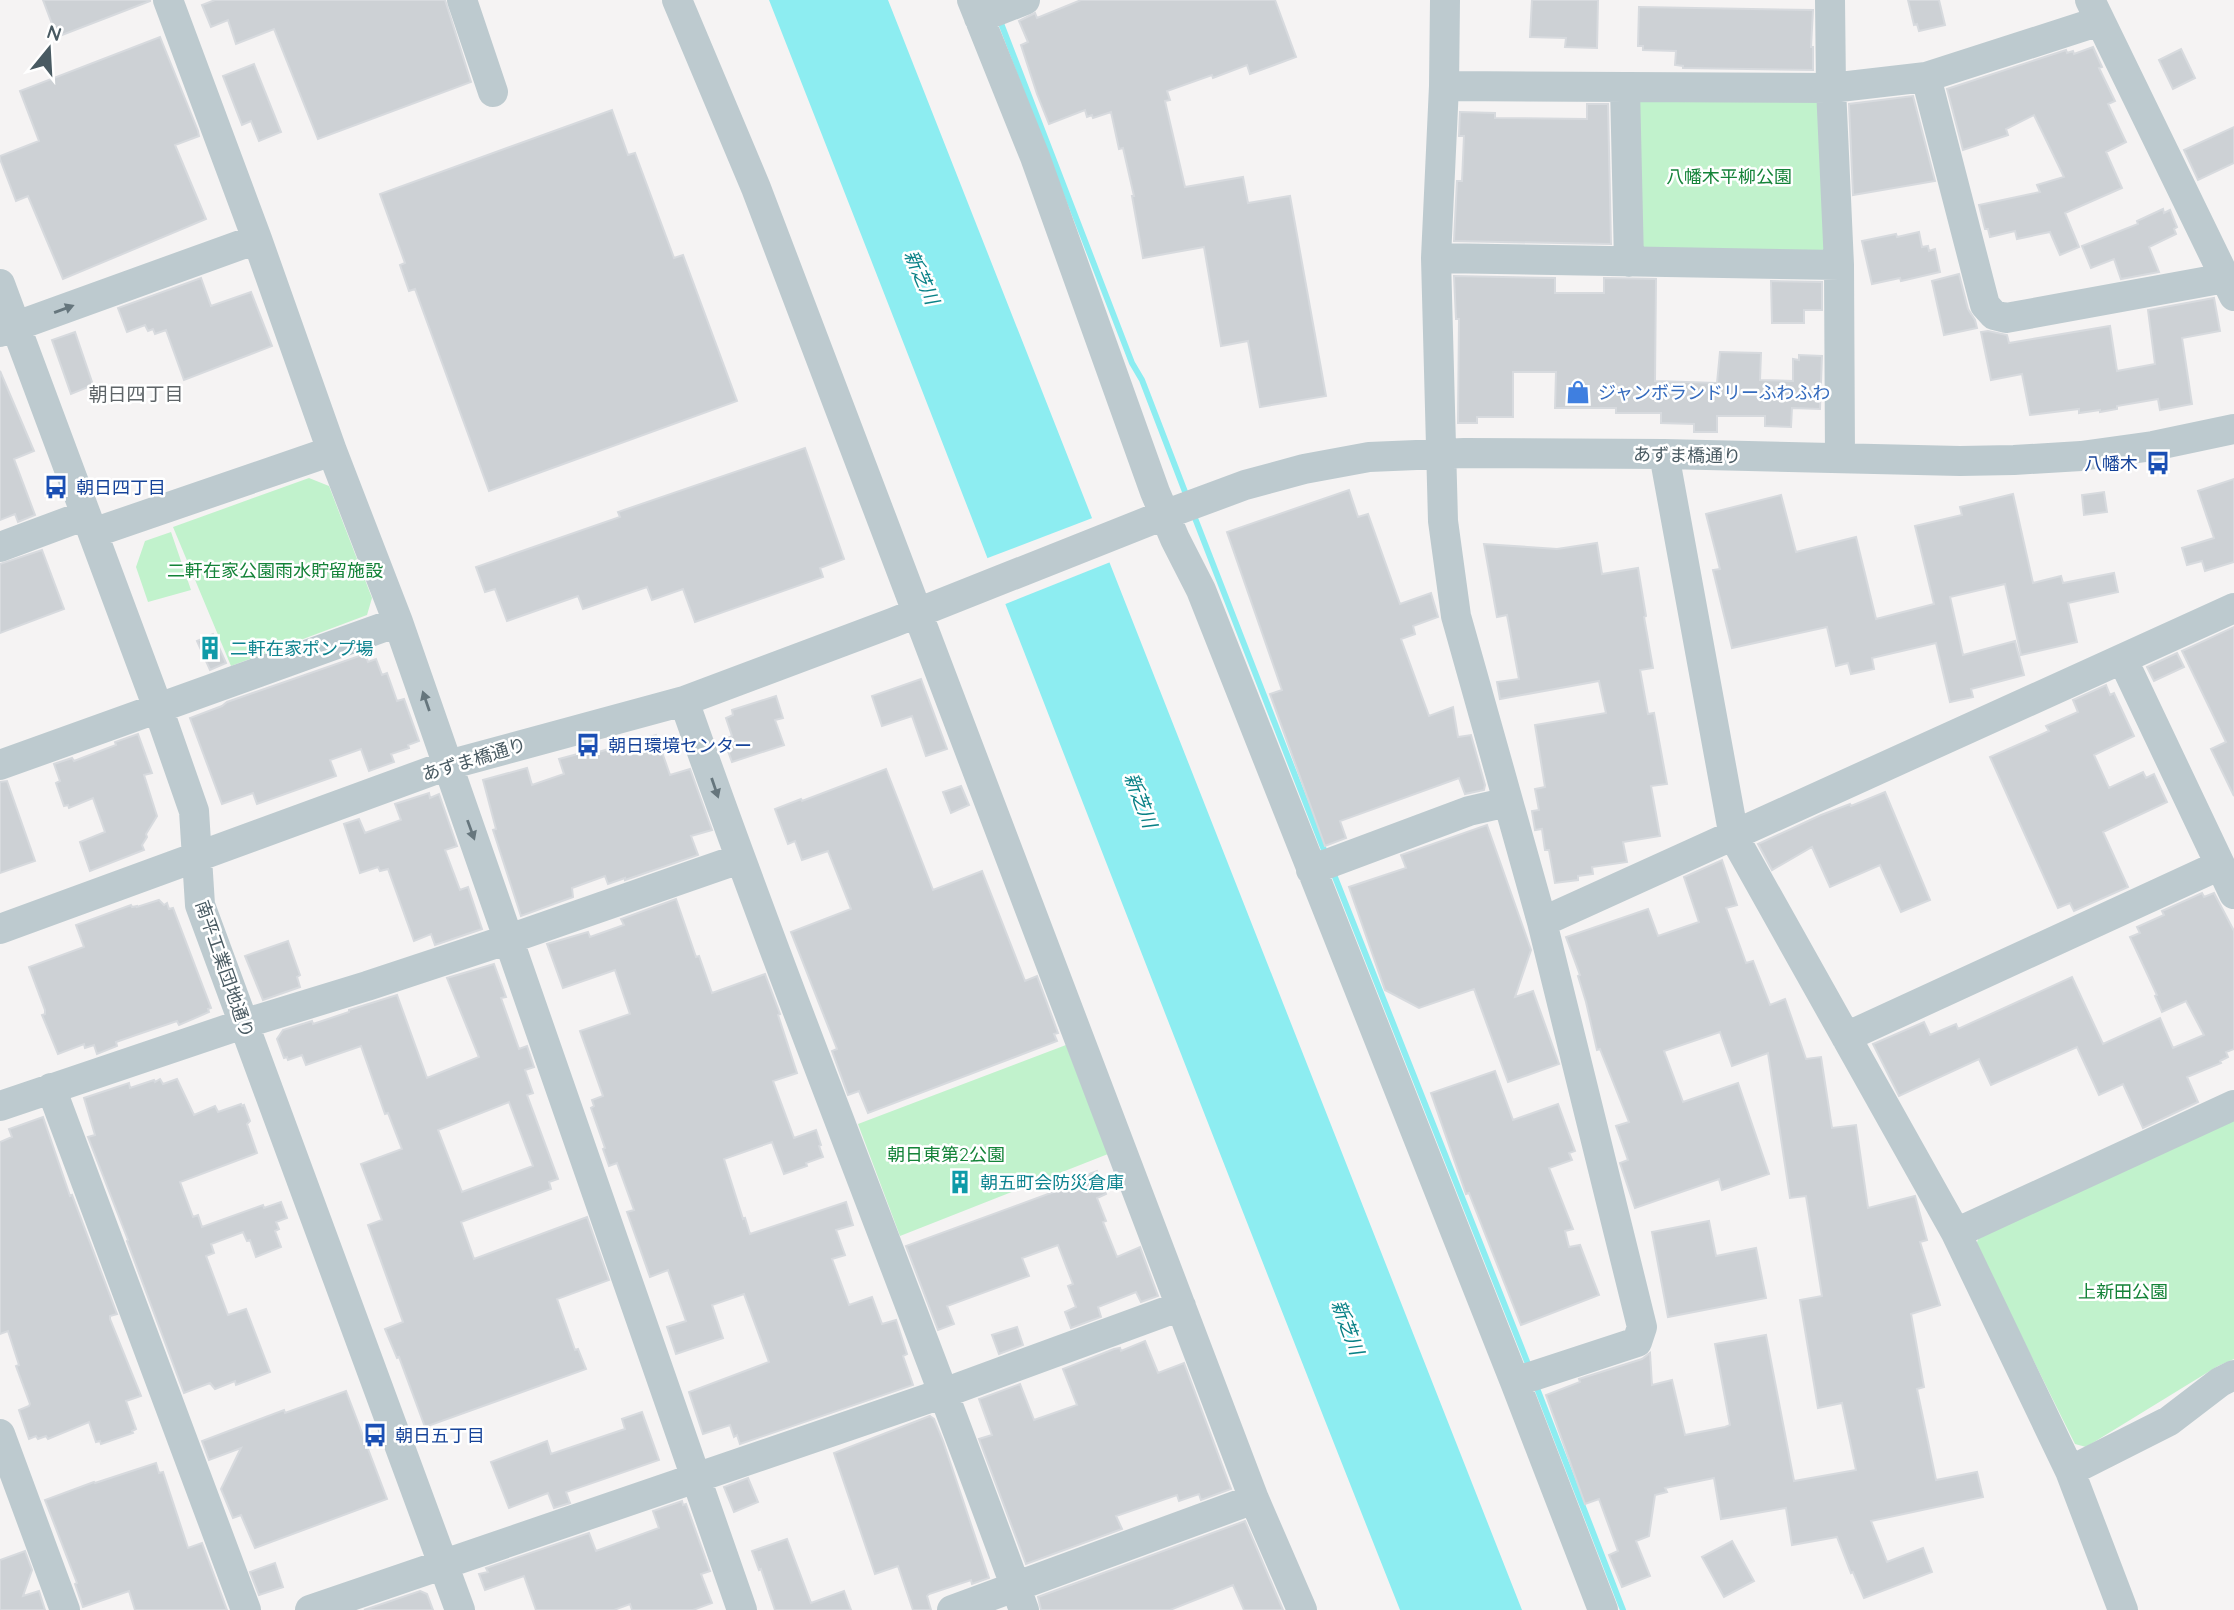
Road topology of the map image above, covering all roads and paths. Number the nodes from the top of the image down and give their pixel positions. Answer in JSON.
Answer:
{"nodes":[{"id":1,"x":168,"y":0,"type":"edge"},
{"id":2,"x":462,"y":0,"type":"edge"},
{"id":3,"x":677,"y":0,"type":"edge"},
{"id":4,"x":1025,"y":0,"type":"edge"},
{"id":5,"x":1445,"y":0,"type":"edge"},
{"id":6,"x":1830,"y":0,"type":"edge"},
{"id":7,"x":976,"y":9,"type":"edge"},
{"id":8,"x":2095,"y":10,"type":"edge"},
{"id":9,"x":1926,"y":77,"type":"junction"},
{"id":10,"x":1444,"y":86,"type":"junction"},
{"id":11,"x":1625,"y":87,"type":"junction"},
{"id":12,"x":1831,"y":89,"type":"junction"},
{"id":13,"x":493,"y":92,"type":"dead end"},
{"id":14,"x":257,"y":239,"type":"junction"},
{"id":15,"x":1436,"y":258,"type":"junction"},
{"id":16,"x":1629,"y":262,"type":"junction"},
{"id":17,"x":1839,"y":265,"type":"junction"},
{"id":18,"x":0,"y":284,"type":"edge"},
{"id":19,"x":2229,"y":288,"type":"edge"},
{"id":20,"x":8,"y":329,"type":"edge"},
{"id":21,"x":2234,"y":429,"type":"edge"},
{"id":22,"x":332,"y":451,"type":"junction"},
{"id":23,"x":1442,"y":453,"type":"junction"},
{"id":24,"x":1664,"y":454,"type":"junction"},
{"id":25,"x":1840,"y":457,"type":"junction"},
{"id":26,"x":1156,"y":518,"type":"junction"},
{"id":27,"x":89,"y":524,"type":"junction"},
{"id":28,"x":0,"y":547,"type":"edge"},
{"id":29,"x":2234,"y":608,"type":"edge"},
{"id":30,"x":917,"y":612,"type":"junction"},
{"id":31,"x":398,"y":622,"type":"junction"},
{"id":32,"x":2123,"y":660,"type":"junction"},
{"id":33,"x":684,"y":701,"type":"junction"},
{"id":34,"x":158,"y":708,"type":"junction"},
{"id":35,"x":0,"y":765,"type":"edge"},
{"id":36,"x":448,"y":765,"type":"junction"},
{"id":37,"x":1508,"y":802,"type":"junction"},
{"id":38,"x":1734,"y":836,"type":"junction"},
{"id":39,"x":198,"y":857,"type":"junction"},
{"id":40,"x":739,"y":859,"type":"junction"},
{"id":41,"x":2220,"y":866,"type":"junction"},
{"id":42,"x":1311,"y":870,"type":"junction"},
{"id":43,"x":2234,"y":894,"type":"edge"},
{"id":44,"x":1542,"y":922,"type":"junction"},
{"id":45,"x":0,"y":929,"type":"edge"},
{"id":46,"x":509,"y":939,"type":"junction"},
{"id":47,"x":243,"y":1024,"type":"junction"},
{"id":48,"x":1846,"y":1037,"type":"junction"},
{"id":49,"x":51,"y":1088,"type":"junction"},
{"id":50,"x":2234,"y":1105,"type":"edge"},
{"id":51,"x":0,"y":1106,"type":"edge"},
{"id":52,"x":1956,"y":1233,"type":"junction"},
{"id":53,"x":1181,"y":1306,"type":"junction"},
{"id":54,"x":2234,"y":1375,"type":"edge"},
{"id":55,"x":1516,"y":1382,"type":"junction"},
{"id":56,"x":944,"y":1392,"type":"junction"},
{"id":57,"x":0,"y":1434,"type":"edge"},
{"id":58,"x":2070,"y":1471,"type":"junction"},
{"id":59,"x":696,"y":1478,"type":"junction"},
{"id":60,"x":1254,"y":1499,"type":"junction"},
{"id":61,"x":443,"y":1564,"type":"junction"},
{"id":62,"x":1020,"y":1598,"type":"edge"},
{"id":63,"x":65,"y":1610,"type":"edge"},
{"id":64,"x":246,"y":1610,"type":"edge"},
{"id":65,"x":310,"y":1610,"type":"edge"},
{"id":66,"x":460,"y":1610,"type":"edge"},
{"id":67,"x":742,"y":1610,"type":"edge"},
{"id":68,"x":952,"y":1610,"type":"edge"},
{"id":69,"x":1302,"y":1610,"type":"edge"},
{"id":70,"x":1604,"y":1610,"type":"edge"},
{"id":71,"x":2123,"y":1610,"type":"edge"}],
"edges":[{"from":1,"to":14,"type":"street"},
{"from":2,"to":13,"type":"street"},
{"from":3,"to":30,"type":"street"},
{"from":4,"to":7,"type":"street"},
{"from":5,"to":10,"type":"street"},
{"from":6,"to":12,"type":"street"},
{"from":7,"to":26,"type":"street"},
{"from":8,"to":9,"type":"street"},
{"from":8,"to":19,"type":"street"},
{"from":9,"to":12,"type":"street"},
{"from":9,"to":19,"type":"street"},
{"from":10,"to":11,"type":"street"},
{"from":10,"to":15,"type":"street"},
{"from":11,"to":12,"type":"street"},
{"from":11,"to":16,"type":"street"},
{"from":12,"to":17,"type":"street"},
{"from":20,"to":14,"type":"street","one_way":true},
{"from":14,"to":22,"type":"street"},
{"from":15,"to":16,"type":"street"},
{"from":15,"to":23,"type":"street"},
{"from":16,"to":17,"type":"street"},
{"from":17,"to":25,"type":"street"},
{"from":18,"to":20,"type":"street","name":"南平工業団地通り"},
{"from":20,"to":27,"type":"street","name":"南平工業団地通り"},
{"from":21,"to":25,"type":"street","name":"あずま橋通り"},
{"from":22,"to":27,"type":"street"},
{"from":22,"to":31,"type":"street"},
{"from":23,"to":24,"type":"street","name":"あずま橋通り"},
{"from":23,"to":26,"type":"street","name":"あずま橋通り"},
{"from":23,"to":37,"type":"street"},
{"from":24,"to":25,"type":"street","name":"あずま橋通り"},
{"from":24,"to":38,"type":"street"},
{"from":26,"to":30,"type":"street","name":"あずま橋通り"},
{"from":26,"to":42,"type":"street"},
{"from":27,"to":28,"type":"street"},
{"from":27,"to":34,"type":"street","name":"南平工業団地通り"},
{"from":29,"to":32,"type":"street"},
{"from":30,"to":33,"type":"street","name":"あずま橋通り"},
{"from":30,"to":53,"type":"street"},
{"from":31,"to":34,"type":"street"},
{"from":36,"to":31,"type":"street","one_way":true},
{"from":32,"to":38,"type":"street"},
{"from":32,"to":41,"type":"street"},
{"from":33,"to":36,"type":"street","name":"あずま橋通り"},
{"from":33,"to":40,"type":"street","one_way":true},
{"from":34,"to":35,"type":"street"},
{"from":34,"to":39,"type":"street","name":"南平工業団地通り"},
{"from":36,"to":39,"type":"street","name":"あずま橋通り"},
{"from":36,"to":46,"type":"street","one_way":true},
{"from":37,"to":42,"type":"street"},
{"from":37,"to":44,"type":"street"},
{"from":38,"to":44,"type":"street"},
{"from":38,"to":48,"type":"street"},
{"from":39,"to":45,"type":"street","name":"あずま橋通り"},
{"from":39,"to":47,"type":"street","name":"南平工業団地通り"},
{"from":40,"to":46,"type":"street"},
{"from":40,"to":56,"type":"street"},
{"from":41,"to":43,"type":"street"},
{"from":41,"to":48,"type":"street"},
{"from":42,"to":55,"type":"street"},
{"from":44,"to":55,"type":"street"},
{"from":46,"to":47,"type":"street"},
{"from":46,"to":59,"type":"street"},
{"from":47,"to":49,"type":"street"},
{"from":47,"to":61,"type":"street","name":"南平工業団地通り"},
{"from":48,"to":52,"type":"street"},
{"from":49,"to":51,"type":"street"},
{"from":49,"to":64,"type":"street"},
{"from":50,"to":52,"type":"street"},
{"from":52,"to":58,"type":"street"},
{"from":53,"to":56,"type":"street"},
{"from":53,"to":60,"type":"street"},
{"from":54,"to":58,"type":"street"},
{"from":55,"to":70,"type":"street"},
{"from":56,"to":59,"type":"street"},
{"from":56,"to":62,"type":"street"},
{"from":57,"to":63,"type":"street"},
{"from":58,"to":71,"type":"street"},
{"from":59,"to":61,"type":"street"},
{"from":59,"to":67,"type":"street"},
{"from":60,"to":62,"type":"street"},
{"from":60,"to":69,"type":"street"},
{"from":61,"to":65,"type":"street"},
{"from":61,"to":66,"type":"street","name":"南平工業団地通り"},
{"from":62,"to":68,"type":"street"}]}
